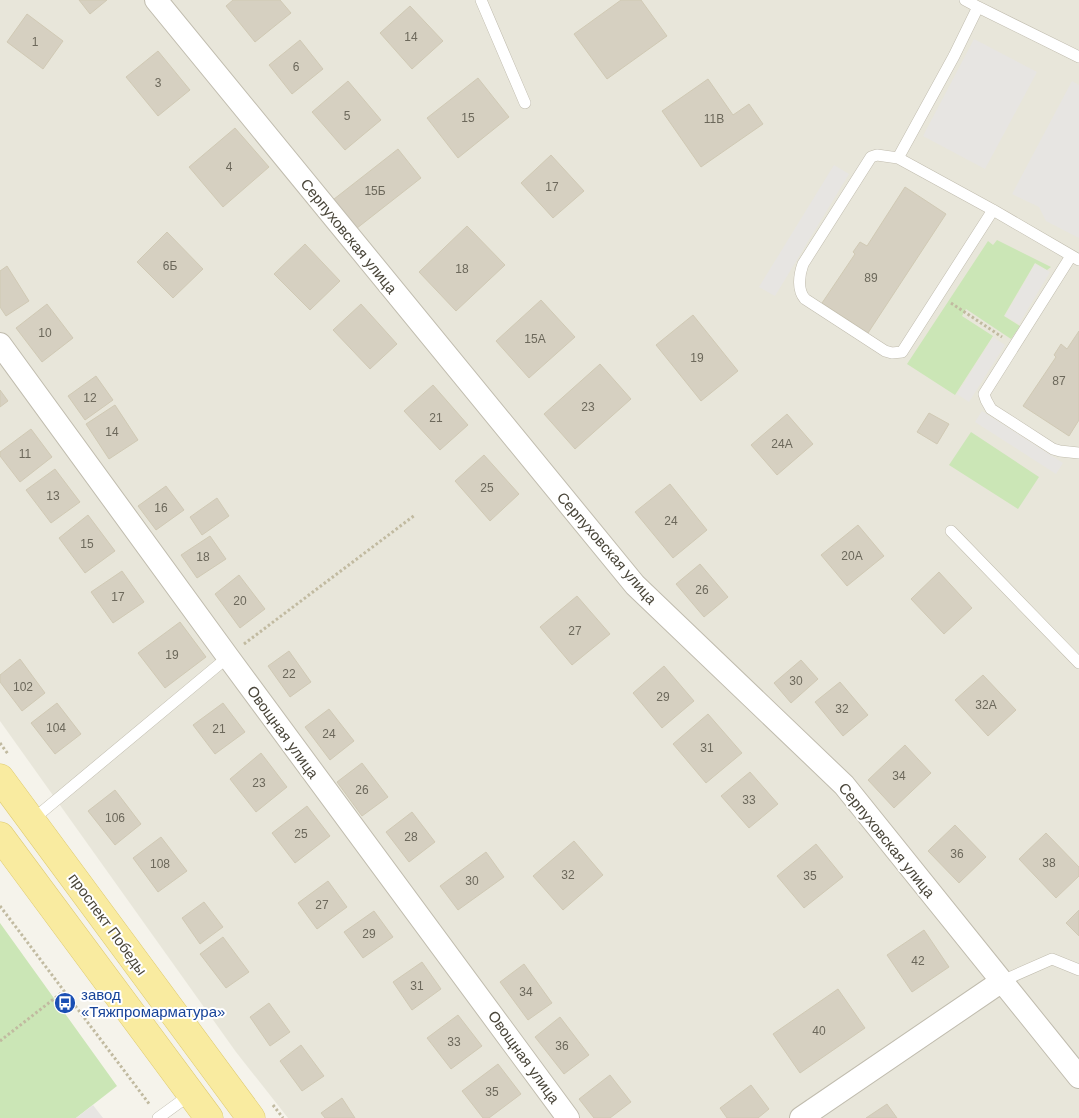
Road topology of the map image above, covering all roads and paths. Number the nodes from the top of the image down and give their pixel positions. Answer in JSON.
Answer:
{"nodes":[{"id":1,"x":156,"y":0,"type":"edge"},
{"id":2,"x":481,"y":0,"type":"edge"},
{"id":3,"x":965,"y":0,"type":"edge"},
{"id":4,"x":978,"y":7,"type":"junction"},
{"id":5,"x":1077,"y":53,"type":"edge"},
{"id":6,"x":525,"y":103,"type":"dead end"},
{"id":7,"x":898,"y":158,"type":"junction"},
{"id":8,"x":993,"y":210,"type":"junction"},
{"id":9,"x":1075,"y":258,"type":"edge"},
{"id":10,"x":938,"y":296,"type":"junction"},
{"id":11,"x":0,"y":344,"type":"edge"},
{"id":12,"x":1015,"y":346,"type":"junction"},
{"id":13,"x":1079,"y":453,"type":"edge"},
{"id":14,"x":415,"y":515,"type":"dead end"},
{"id":15,"x":951,"y":531,"type":"dead end"},
{"id":16,"x":228,"y":657,"type":"junction"},
{"id":17,"x":1079,"y":663,"type":"edge"},
{"id":18,"x":0,"y":778,"type":"edge"},
{"id":19,"x":31,"y":821,"type":"junction"},
{"id":20,"x":0,"y":836,"type":"edge"},
{"id":21,"x":0,"y":906,"type":"edge"},
{"id":22,"x":1079,"y":970,"type":"edge"},
{"id":23,"x":1002,"y":981,"type":"junction"},
{"id":24,"x":64,"y":991,"type":"junction"},
{"id":25,"x":0,"y":1041,"type":"edge"},
{"id":26,"x":1079,"y":1077,"type":"edge"},
{"id":27,"x":191,"y":1094,"type":"junction"},
{"id":28,"x":158,"y":1118,"type":"edge"},
{"id":29,"x":209,"y":1118,"type":"edge"},
{"id":30,"x":251,"y":1118,"type":"edge"},
{"id":31,"x":568,"y":1118,"type":"edge"},
{"id":32,"x":801,"y":1118,"type":"edge"}],
"edges":[{"from":1,"to":23,"type":"street","name":"Серпуховская улица"},
{"from":2,"to":6,"type":"lane"},
{"from":3,"to":4,"type":"lane"},
{"from":4,"to":5,"type":"lane"},
{"from":4,"to":7,"type":"lane"},
{"from":7,"to":8,"type":"lane"},
{"from":7,"to":10,"type":"lane"},
{"from":8,"to":9,"type":"lane"},
{"from":8,"to":10,"type":"lane"},
{"from":9,"to":12,"type":"lane"},
{"from":10,"to":12,"type":"path"},
{"from":11,"to":16,"type":"street","name":"Овощная улица"},
{"from":12,"to":13,"type":"lane"},
{"from":14,"to":16,"type":"path"},
{"from":15,"to":17,"type":"lane"},
{"from":16,"to":19,"type":"lane"},
{"from":16,"to":31,"type":"street","name":"Овощная улица"},
{"from":18,"to":19,"type":"main road","name":"проспект Победы"},
{"from":19,"to":30,"type":"main road","name":"проспект Победы"},
{"from":20,"to":27,"type":"main road"},
{"from":21,"to":24,"type":"path"},
{"from":22,"to":23,"type":"lane"},
{"from":23,"to":26,"type":"street","name":"Серпуховская улица"},
{"from":23,"to":32,"type":"street"},
{"from":24,"to":25,"type":"path"},
{"from":24,"to":28,"type":"path"},
{"from":27,"to":28,"type":"lane"},
{"from":27,"to":29,"type":"main road"}]}
